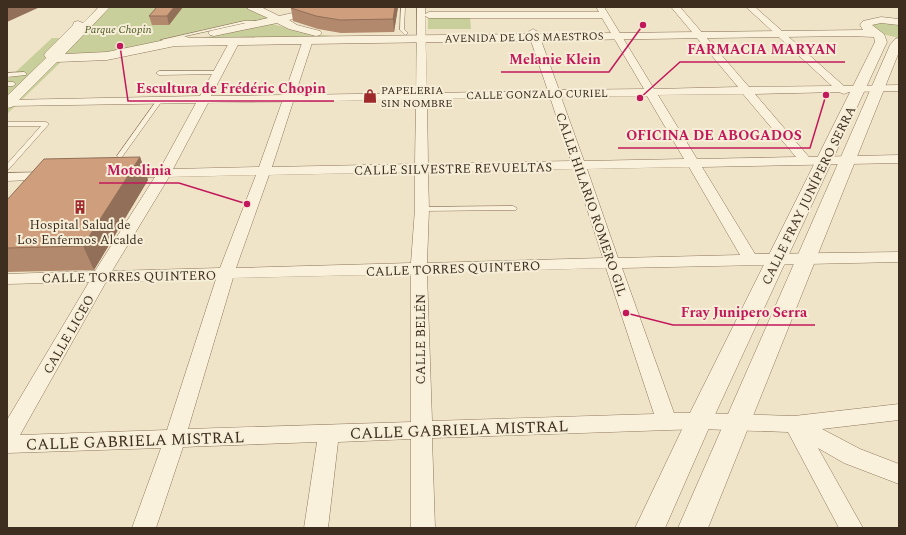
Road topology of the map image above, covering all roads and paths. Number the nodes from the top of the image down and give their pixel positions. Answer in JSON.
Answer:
{"nodes":[{"id":1,"x":95,"y":7,"type":"edge"},
{"id":2,"x":104,"y":7,"type":"edge"},
{"id":3,"x":113,"y":7,"type":"edge"},
{"id":4,"x":252,"y":7,"type":"edge"},
{"id":5,"x":267,"y":7,"type":"edge"},
{"id":6,"x":335,"y":7,"type":"edge"},
{"id":7,"x":403,"y":7,"type":"edge"},
{"id":8,"x":421,"y":7,"type":"edge"},
{"id":9,"x":675,"y":7,"type":"edge"},
{"id":10,"x":750,"y":7,"type":"edge"},
{"id":11,"x":602,"y":11,"type":"edge"},
{"id":12,"x":301,"y":14,"type":"junction"},
{"id":13,"x":429,"y":15,"type":"dead end"},
{"id":14,"x":898,"y":17,"type":"edge"},
{"id":15,"x":278,"y":19,"type":"junction"},
{"id":16,"x":78,"y":24,"type":"junction"},
{"id":17,"x":777,"y":31,"type":"junction"},
{"id":18,"x":696,"y":32,"type":"junction"},
{"id":19,"x":616,"y":33,"type":"junction"},
{"id":20,"x":884,"y":33,"type":"edge"},
{"id":21,"x":405,"y":34,"type":"junction"},
{"id":22,"x":534,"y":35,"type":"junction"},
{"id":23,"x":421,"y":36,"type":"junction"},
{"id":24,"x":308,"y":40,"type":"junction"},
{"id":25,"x":167,"y":41,"type":"junction"},
{"id":26,"x":235,"y":41,"type":"junction"},
{"id":27,"x":53,"y":58,"type":"junction"},
{"id":28,"x":159,"y":73,"type":"dead end"},
{"id":29,"x":219,"y":73,"type":"junction"},
{"id":30,"x":899,"y":88,"type":"edge"},
{"id":31,"x":8,"y":90,"type":"edge"},
{"id":32,"x":746,"y":90,"type":"junction"},
{"id":33,"x":858,"y":91,"type":"junction"},
{"id":34,"x":650,"y":92,"type":"junction"},
{"id":35,"x":554,"y":93,"type":"junction"},
{"id":36,"x":421,"y":95,"type":"junction"},
{"id":37,"x":290,"y":98,"type":"junction"},
{"id":38,"x":204,"y":100,"type":"junction"},
{"id":39,"x":159,"y":101,"type":"junction"},
{"id":40,"x":7,"y":124,"type":"edge"},
{"id":41,"x":120,"y":156,"type":"edge"},
{"id":42,"x":899,"y":159,"type":"edge"},
{"id":43,"x":848,"y":160,"type":"junction"},
{"id":44,"x":815,"y":161,"type":"junction"},
{"id":45,"x":693,"y":163,"type":"junction"},
{"id":46,"x":579,"y":165,"type":"junction"},
{"id":47,"x":7,"y":168,"type":"edge"},
{"id":48,"x":422,"y":168,"type":"junction"},
{"id":49,"x":264,"y":172,"type":"junction"},
{"id":50,"x":164,"y":174,"type":"junction"},
{"id":51,"x":110,"y":175,"type":"edge"},
{"id":52,"x":49,"y":176,"type":"junction"},
{"id":53,"x":64,"y":176,"type":"edge"},
{"id":54,"x":7,"y":177,"type":"edge"},
{"id":55,"x":40,"y":187,"type":"edge"},
{"id":56,"x":513,"y":208,"type":"dead end"},
{"id":57,"x":422,"y":210,"type":"junction"},
{"id":58,"x":899,"y":257,"type":"edge"},
{"id":59,"x":806,"y":258,"type":"junction"},
{"id":60,"x":777,"y":259,"type":"junction"},
{"id":61,"x":751,"y":260,"type":"junction"},
{"id":62,"x":613,"y":263,"type":"junction"},
{"id":63,"x":419,"y":269,"type":"junction"},
{"id":64,"x":226,"y":274,"type":"junction"},
{"id":65,"x":100,"y":277,"type":"junction"},
{"id":66,"x":7,"y":279,"type":"edge"},
{"id":67,"x":899,"y":412,"type":"edge"},
{"id":68,"x":699,"y":421,"type":"junction"},
{"id":69,"x":667,"y":422,"type":"junction"},
{"id":70,"x":737,"y":422,"type":"junction"},
{"id":71,"x":794,"y":424,"type":"junction"},
{"id":72,"x":421,"y":430,"type":"junction"},
{"id":73,"x":329,"y":433,"type":"junction"},
{"id":74,"x":175,"y":438,"type":"junction"},
{"id":75,"x":7,"y":439,"type":"edge"},
{"id":76,"x":7,"y":444,"type":"edge"},
{"id":77,"x":899,"y":474,"type":"edge"},
{"id":78,"x":144,"y":528,"type":"edge"},
{"id":79,"x":316,"y":528,"type":"edge"},
{"id":80,"x":423,"y":528,"type":"edge"},
{"id":81,"x":650,"y":528,"type":"edge"},
{"id":82,"x":693,"y":528,"type":"edge"},
{"id":83,"x":851,"y":528,"type":"edge"}],
"edges":[{"from":1,"to":16,"type":"street"},
{"from":2,"to":3,"type":"street"},
{"from":2,"to":27,"type":"street"},
{"from":4,"to":15,"type":"street","name":"AVENIDA DE LOS MAESTROS"},
{"from":5,"to":12,"type":"street"},
{"from":6,"to":12,"type":"street"},
{"from":7,"to":21,"type":"lane"},
{"from":8,"to":23,"type":"street","name":"CALLE BELÉN"},
{"from":9,"to":18,"type":"street"},
{"from":10,"to":17,"type":"street"},
{"from":11,"to":13,"type":"street"},
{"from":11,"to":19,"type":"street"},
{"from":12,"to":15,"type":"street"},
{"from":14,"to":20,"type":"street","name":"AVENIDA DE LOS MAESTROS"},
{"from":15,"to":21,"type":"street","name":"AVENIDA DE LOS MAESTROS"},
{"from":15,"to":25,"type":"street"},
{"from":16,"to":27,"type":"street"},
{"from":16,"to":31,"type":"street"},
{"from":17,"to":18,"type":"street","name":"AVENIDA DE LOS MAESTROS"},
{"from":17,"to":20,"type":"street","name":"AVENIDA DE LOS MAESTROS"},
{"from":17,"to":33,"type":"street"},
{"from":18,"to":19,"type":"street","name":"AVENIDA DE LOS MAESTROS"},
{"from":18,"to":32,"type":"street"},
{"from":19,"to":22,"type":"street","name":"AVENIDA DE LOS MAESTROS"},
{"from":19,"to":34,"type":"street"},
{"from":20,"to":33,"type":"street","name":"CALLE FRAY JUNÍPERO SERRA"},
{"from":21,"to":23,"type":"street","name":"AVENIDA DE LOS MAESTROS"},
{"from":22,"to":23,"type":"street","name":"AVENIDA DE LOS MAESTROS"},
{"from":22,"to":35,"type":"street","name":"CALLE HILARIO ROMERO GIL"},
{"from":23,"to":24,"type":"street","name":"AVENIDA DE LOS MAESTROS"},
{"from":23,"to":36,"type":"street","name":"CALLE BELÉN"},
{"from":24,"to":26,"type":"street","name":"AVENIDA DE LOS MAESTROS"},
{"from":24,"to":37,"type":"street"},
{"from":25,"to":26,"type":"street","name":"AVENIDA DE LOS MAESTROS"},
{"from":25,"to":27,"type":"street"},
{"from":26,"to":29,"type":"street","name":"CALLE LICEO"},
{"from":27,"to":31,"type":"street"},
{"from":28,"to":29,"type":"lane"},
{"from":29,"to":38,"type":"street","name":"CALLE LICEO"},
{"from":30,"to":33,"type":"street","name":"CALLE GONZALO CURIEL"},
{"from":31,"to":39,"type":"street","name":"CALLE GONZALO CURIEL"},
{"from":32,"to":33,"type":"street","name":"CALLE GONZALO CURIEL"},
{"from":32,"to":34,"type":"street","name":"CALLE GONZALO CURIEL"},
{"from":32,"to":44,"type":"street"},
{"from":33,"to":43,"type":"street","name":"CALLE FRAY JUNÍPERO SERRA"},
{"from":33,"to":44,"type":"street","name":"CALLE FRAY JUNÍPERO SERRA"},
{"from":34,"to":35,"type":"street","name":"CALLE GONZALO CURIEL"},
{"from":34,"to":45,"type":"street"},
{"from":35,"to":36,"type":"street","name":"CALLE GONZALO CURIEL"},
{"from":35,"to":46,"type":"street","name":"CALLE HILARIO ROMERO GIL"},
{"from":36,"to":37,"type":"street","name":"CALLE GONZALO CURIEL"},
{"from":36,"to":48,"type":"street","name":"CALLE BELÉN"},
{"from":37,"to":38,"type":"street","name":"CALLE GONZALO CURIEL"},
{"from":37,"to":49,"type":"street"},
{"from":38,"to":39,"type":"street","name":"CALLE GONZALO CURIEL"},
{"from":38,"to":50,"type":"street","name":"CALLE LICEO"},
{"from":39,"to":41,"type":"lane"},
{"from":40,"to":47,"type":"lane"},
{"from":42,"to":43,"type":"street","name":"CALLE SILVESTRE REVUELTAS"},
{"from":43,"to":44,"type":"street","name":"CALLE SILVESTRE REVUELTAS"},
{"from":43,"to":59,"type":"street","name":"CALLE FRAY JUNÍPERO SERRA"},
{"from":44,"to":45,"type":"street","name":"CALLE SILVESTRE REVUELTAS"},
{"from":44,"to":60,"type":"street","name":"CALLE FRAY JUNÍPERO SERRA"},
{"from":45,"to":46,"type":"street","name":"CALLE SILVESTRE REVUELTAS"},
{"from":45,"to":61,"type":"street"},
{"from":46,"to":48,"type":"street","name":"CALLE SILVESTRE REVUELTAS"},
{"from":46,"to":62,"type":"street","name":"CALLE HILARIO ROMERO GIL"},
{"from":48,"to":49,"type":"street","name":"CALLE SILVESTRE REVUELTAS"},
{"from":48,"to":57,"type":"street","name":"CALLE BELÉN"},
{"from":49,"to":50,"type":"street","name":"CALLE SILVESTRE REVUELTAS"},
{"from":49,"to":64,"type":"street"},
{"from":50,"to":51,"type":"street","name":"CALLE SILVESTRE REVUELTAS"},
{"from":50,"to":65,"type":"street","name":"CALLE LICEO"},
{"from":52,"to":53,"type":"street"},
{"from":52,"to":54,"type":"street"},
{"from":52,"to":55,"type":"street"},
{"from":56,"to":57,"type":"lane"},
{"from":57,"to":63,"type":"street","name":"CALLE BELÉN"},
{"from":58,"to":59,"type":"street","name":"CALLE TORRES QUINTERO"},
{"from":59,"to":60,"type":"street","name":"CALLE TORRES QUINTERO"},
{"from":59,"to":70,"type":"street","name":"CALLE FRAY JUNÍPERO SERRA"},
{"from":60,"to":61,"type":"street","name":"CALLE TORRES QUINTERO"},
{"from":60,"to":68,"type":"street","name":"CALLE FRAY JUNÍPERO SERRA"},
{"from":61,"to":62,"type":"street","name":"CALLE TORRES QUINTERO"},
{"from":62,"to":63,"type":"street","name":"CALLE TORRES QUINTERO"},
{"from":62,"to":69,"type":"street","name":"CALLE HILARIO ROMERO GIL"},
{"from":63,"to":64,"type":"street","name":"CALLE TORRES QUINTERO"},
{"from":63,"to":72,"type":"street","name":"CALLE BELÉN"},
{"from":64,"to":65,"type":"street","name":"CALLE TORRES QUINTERO"},
{"from":64,"to":74,"type":"street"},
{"from":65,"to":66,"type":"street","name":"CALLE TORRES QUINTERO"},
{"from":65,"to":75,"type":"street","name":"CALLE LICEO"},
{"from":67,"to":71,"type":"street"},
{"from":68,"to":69,"type":"street","name":"CALLE GABRIELA MISTRAL"},
{"from":68,"to":70,"type":"street","name":"CALLE GABRIELA MISTRAL"},
{"from":68,"to":81,"type":"street","name":"CALLE FRAY JUNÍPERO SERRA"},
{"from":69,"to":72,"type":"street","name":"CALLE GABRIELA MISTRAL"},
{"from":70,"to":71,"type":"street","name":"CALLE GABRIELA MISTRAL"},
{"from":70,"to":82,"type":"street","name":"CALLE FRAY JUNÍPERO SERRA"},
{"from":71,"to":77,"type":"street","name":"CALLE GABRIELA MISTRAL"},
{"from":71,"to":83,"type":"street"},
{"from":72,"to":73,"type":"street","name":"CALLE GABRIELA MISTRAL"},
{"from":72,"to":80,"type":"street","name":"CALLE BELÉN"},
{"from":73,"to":74,"type":"street","name":"CALLE GABRIELA MISTRAL"},
{"from":73,"to":79,"type":"street"},
{"from":74,"to":76,"type":"street","name":"CALLE GABRIELA MISTRAL"},
{"from":74,"to":78,"type":"street"}]}
